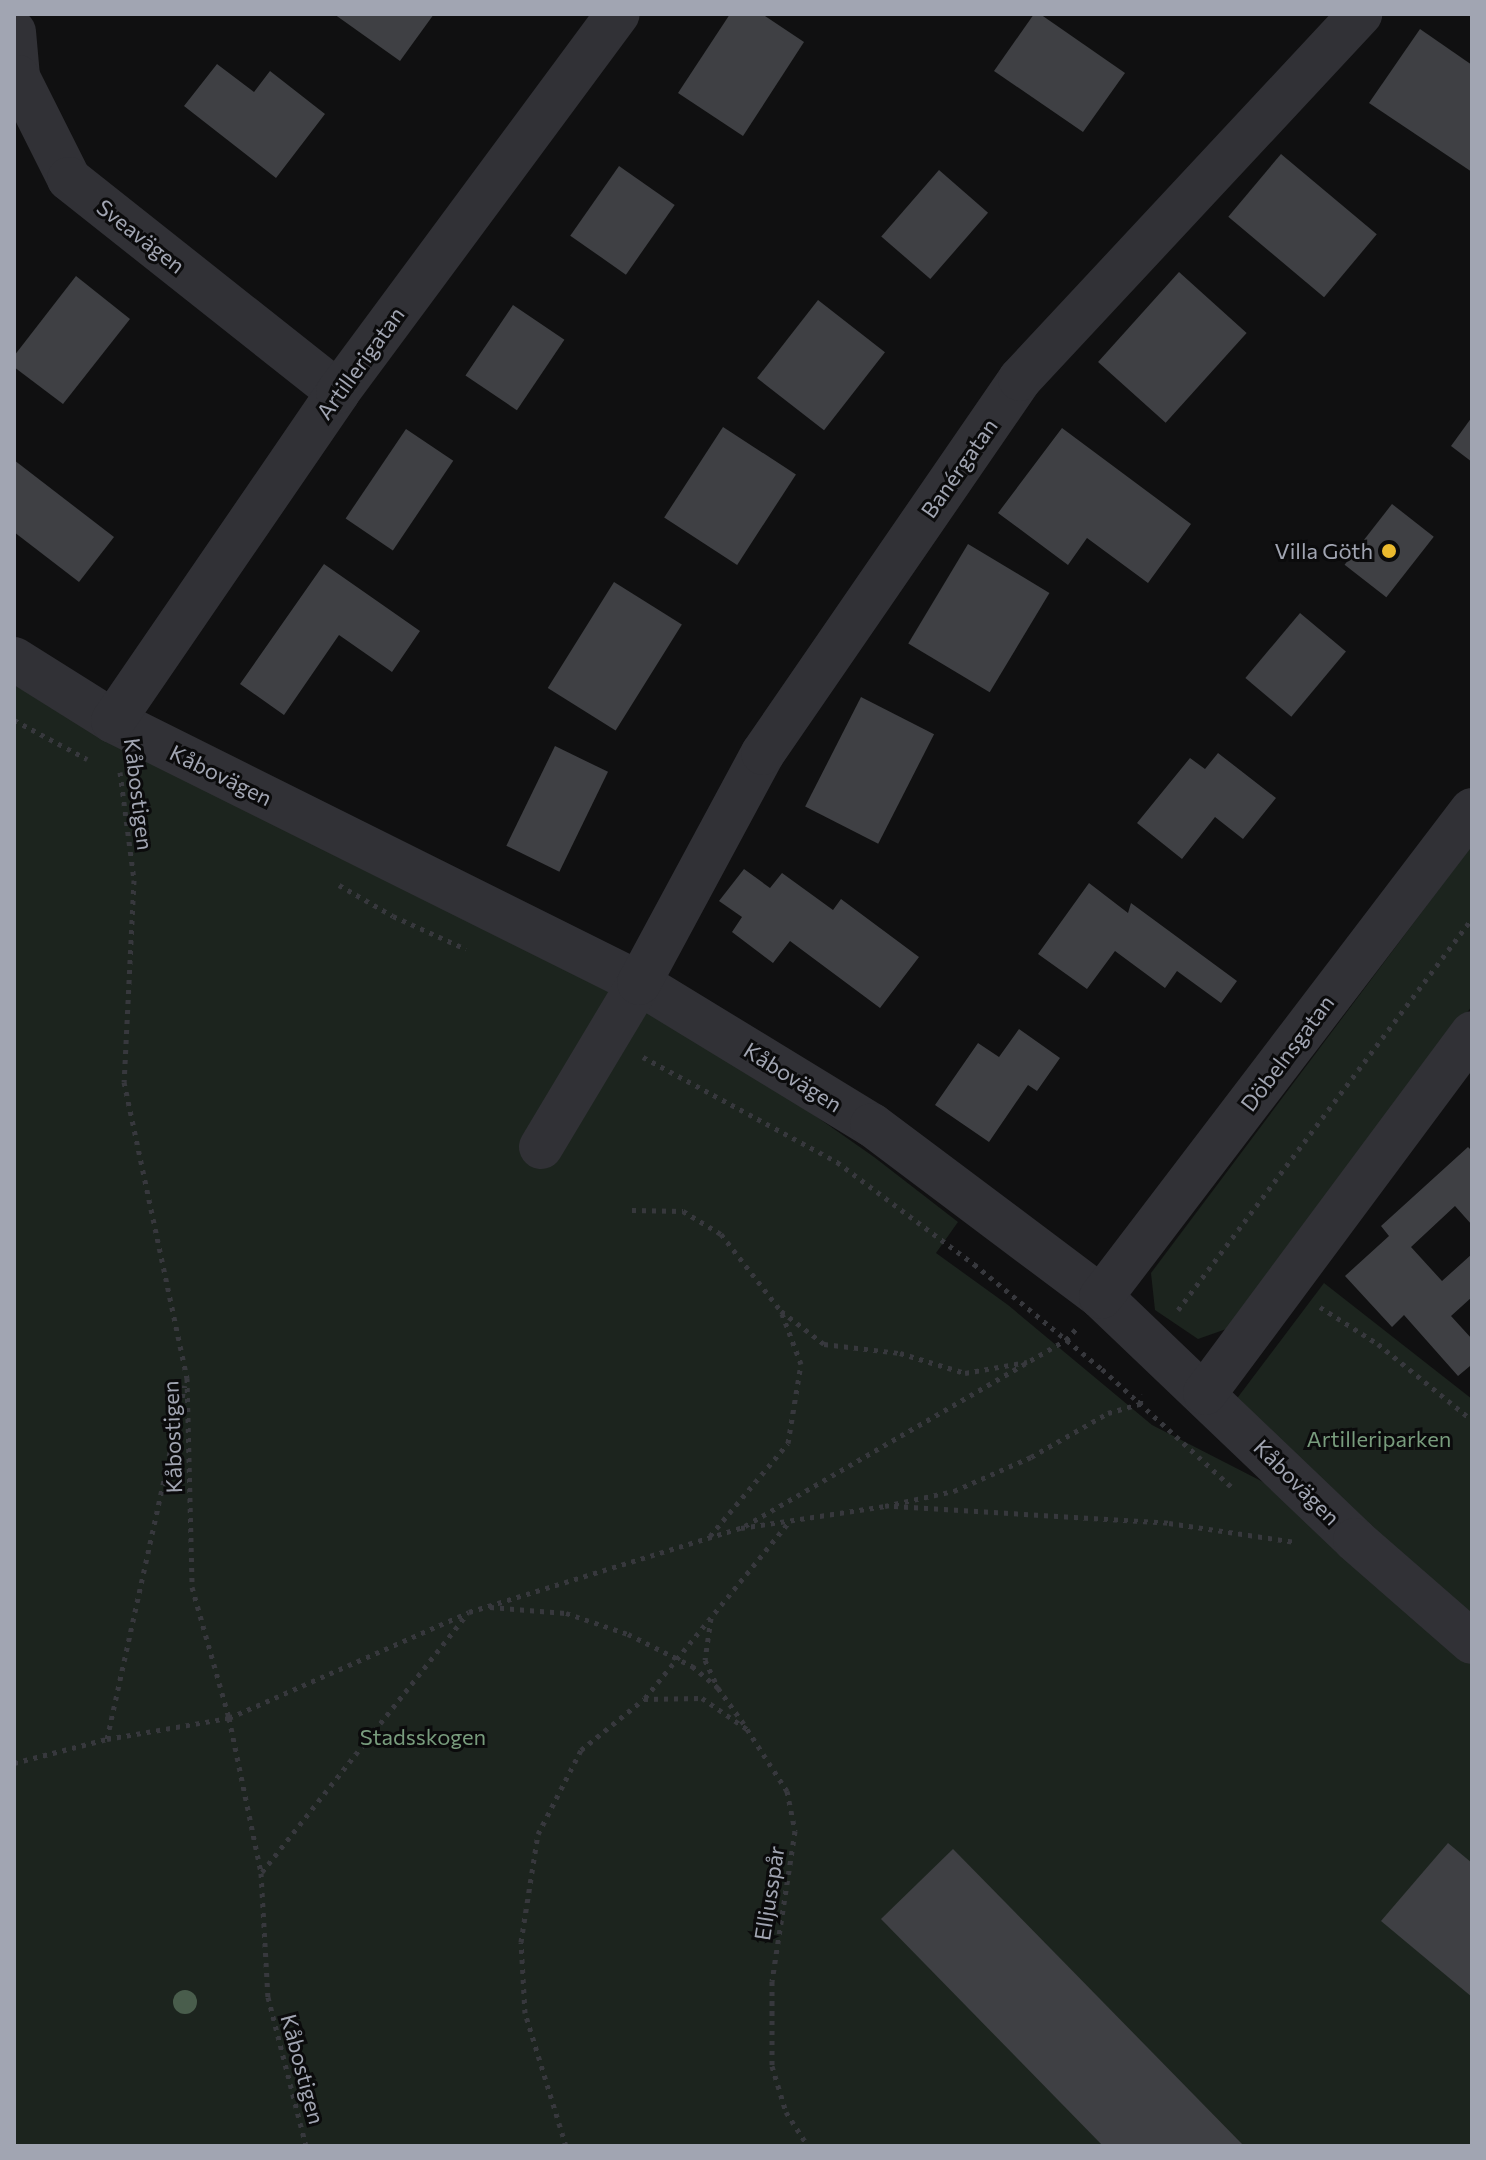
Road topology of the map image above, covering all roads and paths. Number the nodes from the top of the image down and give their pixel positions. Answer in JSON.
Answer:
{"nodes":[{"id":1,"x":618,"y":14,"type":"edge"},
{"id":2,"x":1360,"y":14,"type":"edge"},
{"id":3,"x":14,"y":32,"type":"edge"},
{"id":4,"x":338,"y":392,"type":"junction"},
{"id":5,"x":14,"y":659,"type":"edge"},
{"id":6,"x":14,"y":720,"type":"edge"},
{"id":7,"x":113,"y":721,"type":"junction"},
{"id":8,"x":96,"y":763,"type":"dead end"},
{"id":9,"x":108,"y":768,"type":"dead end"},
{"id":10,"x":120,"y":772,"type":"junction"},
{"id":11,"x":134,"y":779,"type":"dead end"},
{"id":12,"x":1472,"y":810,"type":"edge"},
{"id":13,"x":327,"y":879,"type":"dead end"},
{"id":14,"x":1472,"y":919,"type":"edge"},
{"id":15,"x":472,"y":951,"type":"dead end"},
{"id":16,"x":639,"y":983,"type":"junction"},
{"id":17,"x":607,"y":1032,"type":"junction"},
{"id":18,"x":1469,"y":1042,"type":"edge"},
{"id":19,"x":541,"y":1147,"type":"dead end"},
{"id":20,"x":632,"y":1210,"type":"dead end"},
{"id":21,"x":1101,"y":1297,"type":"junction"},
{"id":22,"x":1318,"y":1305,"type":"dead end"},
{"id":23,"x":781,"y":1311,"type":"junction"},
{"id":24,"x":1066,"y":1340,"type":"junction"},
{"id":25,"x":1152,"y":1344,"type":"junction"},
{"id":26,"x":1027,"y":1362,"type":"junction"},
{"id":27,"x":187,"y":1378,"type":"junction"},
{"id":28,"x":1205,"y":1393,"type":"junction"},
{"id":29,"x":1140,"y":1404,"type":"junction"},
{"id":30,"x":1472,"y":1420,"type":"edge"},
{"id":31,"x":1240,"y":1494,"type":"dead end"},
{"id":32,"x":885,"y":1506,"type":"junction"},
{"id":33,"x":790,"y":1521,"type":"junction"},
{"id":34,"x":741,"y":1528,"type":"junction"},
{"id":35,"x":1283,"y":1532,"type":"dead end"},
{"id":36,"x":709,"y":1537,"type":"junction"},
{"id":37,"x":1355,"y":1540,"type":"junction"},
{"id":38,"x":1294,"y":1542,"type":"junction"},
{"id":39,"x":1304,"y":1551,"type":"dead end"},
{"id":40,"x":486,"y":1606,"type":"junction"},
{"id":41,"x":469,"y":1612,"type":"junction"},
{"id":42,"x":711,"y":1617,"type":"junction"},
{"id":43,"x":1472,"y":1642,"type":"edge"},
{"id":44,"x":677,"y":1659,"type":"junction"},
{"id":45,"x":718,"y":1688,"type":"junction"},
{"id":46,"x":644,"y":1699,"type":"junction"},
{"id":47,"x":229,"y":1718,"type":"junction"},
{"id":48,"x":747,"y":1729,"type":"junction"},
{"id":49,"x":107,"y":1739,"type":"junction"},
{"id":50,"x":14,"y":1763,"type":"edge"},
{"id":51,"x":261,"y":1873,"type":"junction"},
{"id":52,"x":306,"y":2146,"type":"edge"},
{"id":53,"x":566,"y":2146,"type":"edge"},
{"id":54,"x":808,"y":2146,"type":"edge"}],
"edges":[{"from":1,"to":4,"type":"street","name":"Artillerigatan"},
{"from":2,"to":16,"type":"street","name":"Banérgatan"},
{"from":3,"to":4,"type":"street","name":"Sveavägen"},
{"from":4,"to":7,"type":"street","name":"Artillerigatan"},
{"from":5,"to":7,"type":"street","name":"Kåbovägen"},
{"from":6,"to":8,"type":"path"},
{"from":7,"to":10,"type":"path","name":"Kåbostigen"},
{"from":7,"to":16,"type":"street","name":"Kåbovägen"},
{"from":9,"to":10,"type":"path"},
{"from":10,"to":11,"type":"path"},
{"from":10,"to":27,"type":"path","name":"Kåbostigen"},
{"from":12,"to":21,"type":"street","name":"Döbelnsgatan"},
{"from":13,"to":15,"type":"path"},
{"from":14,"to":25,"type":"path"},
{"from":16,"to":17,"type":"street","name":"Banérgatan"},
{"from":16,"to":21,"type":"street","name":"Kåbovägen"},
{"from":17,"to":19,"type":"street","name":"Banérgatan"},
{"from":17,"to":24,"type":"path"},
{"from":18,"to":28,"type":"street"},
{"from":20,"to":23,"type":"path"},
{"from":21,"to":24,"type":"path"},
{"from":21,"to":25,"type":"street","name":"Kåbovägen"},
{"from":22,"to":30,"type":"path"},
{"from":23,"to":26,"type":"path"},
{"from":23,"to":36,"type":"path"},
{"from":24,"to":26,"type":"path"},
{"from":24,"to":29,"type":"path"},
{"from":25,"to":28,"type":"street","name":"Kåbovägen"},
{"from":26,"to":34,"type":"path"},
{"from":27,"to":47,"type":"path","name":"Kåbostigen"},
{"from":27,"to":49,"type":"path"},
{"from":28,"to":37,"type":"street","name":"Kåbovägen"},
{"from":29,"to":31,"type":"path"},
{"from":29,"to":32,"type":"path"},
{"from":32,"to":33,"type":"path"},
{"from":32,"to":38,"type":"path"},
{"from":33,"to":34,"type":"path"},
{"from":33,"to":42,"type":"path"},
{"from":34,"to":36,"type":"path"},
{"from":35,"to":38,"type":"path"},
{"from":36,"to":40,"type":"path"},
{"from":37,"to":38,"type":"path"},
{"from":37,"to":43,"type":"street","name":"Kåbovägen"},
{"from":38,"to":39,"type":"path"},
{"from":40,"to":41,"type":"path"},
{"from":40,"to":44,"type":"path"},
{"from":41,"to":47,"type":"path"},
{"from":41,"to":51,"type":"path"},
{"from":42,"to":44,"type":"path"},
{"from":42,"to":45,"type":"path"},
{"from":44,"to":45,"type":"path"},
{"from":44,"to":46,"type":"path"},
{"from":45,"to":48,"type":"path"},
{"from":46,"to":48,"type":"path","name":"Elljusspår"},
{"from":46,"to":53,"type":"path"},
{"from":47,"to":49,"type":"path"},
{"from":47,"to":51,"type":"path","name":"Kåbostigen"},
{"from":48,"to":54,"type":"path","name":"Elljusspår"},
{"from":49,"to":50,"type":"path"},
{"from":51,"to":52,"type":"path","name":"Kåbostigen"}]}
